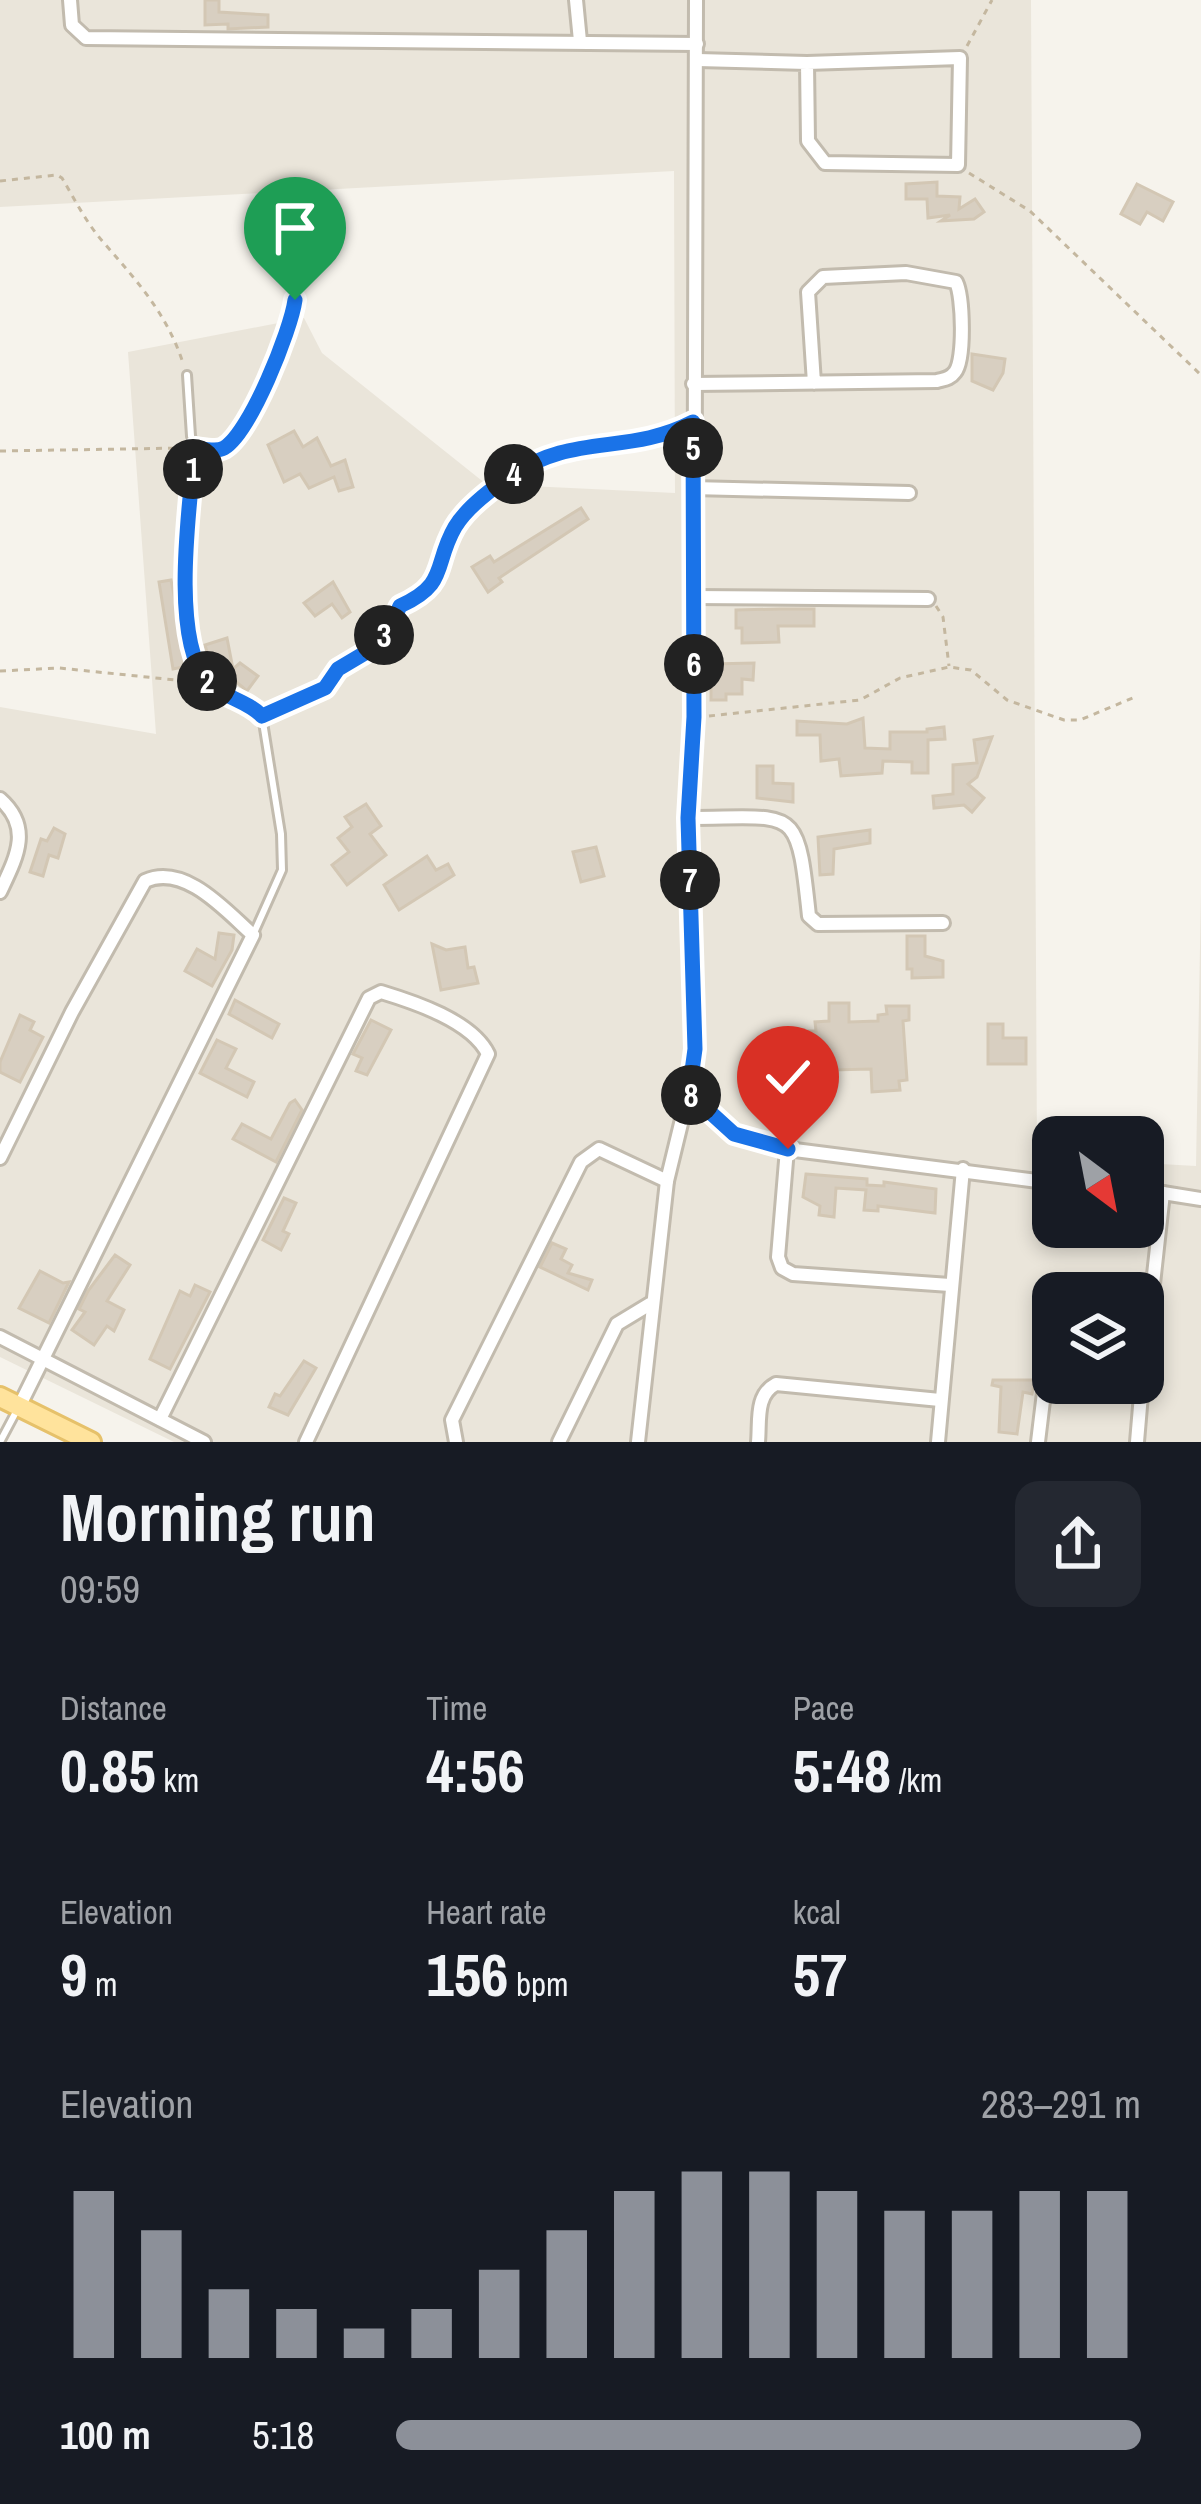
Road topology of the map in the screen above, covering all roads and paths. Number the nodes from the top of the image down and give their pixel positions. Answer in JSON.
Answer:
{"nodes":[{"id":1,"x":70,"y":0,"type":"edge"},
{"id":2,"x":576,"y":0,"type":"edge"},
{"id":3,"x":696,"y":0,"type":"edge"},
{"id":4,"x":992,"y":0,"type":"edge"},
{"id":5,"x":580,"y":40,"type":"junction"},
{"id":6,"x":698,"y":44,"type":"junction"},
{"id":7,"x":960,"y":58,"type":"junction"},
{"id":8,"x":698,"y":60,"type":"junction"},
{"id":9,"x":807,"y":63,"type":"junction"},
{"id":10,"x":958,"y":165,"type":"junction"},
{"id":11,"x":0,"y":181,"type":"edge"},
{"id":12,"x":304,"y":248,"type":"dead end"},
{"id":13,"x":187,"y":375,"type":"joint"},
{"id":14,"x":1201,"y":375,"type":"edge"},
{"id":15,"x":814,"y":383,"type":"junction"},
{"id":16,"x":693,"y":384,"type":"junction"},
{"id":17,"x":693,"y":422,"type":"junction"},
{"id":18,"x":195,"y":448,"type":"junction"},
{"id":19,"x":0,"y":452,"type":"edge"},
{"id":20,"x":692,"y":488,"type":"junction"},
{"id":21,"x":910,"y":493,"type":"dead end"},
{"id":22,"x":693,"y":597,"type":"junction"},
{"id":23,"x":928,"y":599,"type":"joint"},
{"id":24,"x":949,"y":668,"type":"junction"},
{"id":25,"x":0,"y":670,"type":"edge"},
{"id":26,"x":209,"y":684,"type":"junction"},
{"id":27,"x":1135,"y":697,"type":"dead end"},
{"id":28,"x":262,"y":716,"type":"junction"},
{"id":29,"x":694,"y":717,"type":"junction"},
{"id":30,"x":0,"y":799,"type":"edge"},
{"id":31,"x":688,"y":818,"type":"junction"},
{"id":32,"x":0,"y":892,"type":"edge"},
{"id":33,"x":943,"y":923,"type":"dead end"},
{"id":34,"x":254,"y":934,"type":"junction"},
{"id":35,"x":689,"y":1093,"type":"junction"},
{"id":36,"x":788,"y":1149,"type":"junction"},
{"id":37,"x":0,"y":1158,"type":"edge"},
{"id":38,"x":963,"y":1169,"type":"junction"},
{"id":39,"x":1032,"y":1180,"type":"edge"},
{"id":40,"x":667,"y":1181,"type":"junction"},
{"id":41,"x":1164,"y":1193,"type":"edge"},
{"id":42,"x":1201,"y":1199,"type":"edge"},
{"id":43,"x":950,"y":1285,"type":"junction"},
{"id":44,"x":650,"y":1304,"type":"junction"},
{"id":45,"x":0,"y":1337,"type":"edge"},
{"id":46,"x":43,"y":1360,"type":"junction"},
{"id":47,"x":0,"y":1397,"type":"edge"},
{"id":48,"x":940,"y":1400,"type":"junction"},
{"id":49,"x":1043,"y":1404,"type":"edge"},
{"id":50,"x":1141,"y":1404,"type":"edge"},
{"id":51,"x":19,"y":1407,"type":"junction"},
{"id":52,"x":160,"y":1419,"type":"junction"},
{"id":53,"x":0,"y":1442,"type":"edge"},
{"id":54,"x":91,"y":1442,"type":"edge"},
{"id":55,"x":204,"y":1442,"type":"edge"},
{"id":56,"x":306,"y":1442,"type":"edge"},
{"id":57,"x":456,"y":1442,"type":"edge"},
{"id":58,"x":559,"y":1442,"type":"edge"},
{"id":59,"x":638,"y":1442,"type":"edge"},
{"id":60,"x":758,"y":1442,"type":"edge"},
{"id":61,"x":938,"y":1442,"type":"edge"},
{"id":62,"x":1038,"y":1442,"type":"edge"},
{"id":63,"x":1137,"y":1442,"type":"edge"}],
"edges":[{"from":1,"to":5,"type":"street"},
{"from":2,"to":5,"type":"street"},
{"from":3,"to":6,"type":"street"},
{"from":4,"to":7,"type":"path"},
{"from":5,"to":6,"type":"street"},
{"from":6,"to":8,"type":"street"},
{"from":7,"to":9,"type":"street"},
{"from":7,"to":10,"type":"street"},
{"from":8,"to":9,"type":"street"},
{"from":8,"to":16,"type":"street"},
{"from":9,"to":10,"type":"street"},
{"from":10,"to":14,"type":"path"},
{"from":11,"to":13,"type":"path"},
{"from":12,"to":18,"type":"path"},
{"from":13,"to":18,"type":"lane"},
{"from":15,"to":15,"type":"street"},
{"from":15,"to":16,"type":"street"},
{"from":16,"to":17,"type":"street"},
{"from":17,"to":20,"type":"street"},
{"from":17,"to":28,"type":"path"},
{"from":18,"to":19,"type":"path"},
{"from":18,"to":26,"type":"lane"},
{"from":20,"to":21,"type":"street"},
{"from":20,"to":22,"type":"street"},
{"from":22,"to":23,"type":"street"},
{"from":22,"to":29,"type":"street"},
{"from":23,"to":24,"type":"path"},
{"from":24,"to":27,"type":"path"},
{"from":24,"to":29,"type":"path"},
{"from":25,"to":26,"type":"path"},
{"from":26,"to":28,"type":"lane"},
{"from":28,"to":34,"type":"lane"},
{"from":29,"to":31,"type":"street"},
{"from":30,"to":32,"type":"street"},
{"from":31,"to":33,"type":"street"},
{"from":31,"to":35,"type":"street"},
{"from":34,"to":37,"type":"street"},
{"from":34,"to":46,"type":"street"},
{"from":35,"to":36,"type":"street"},
{"from":35,"to":40,"type":"street"},
{"from":36,"to":38,"type":"street"},
{"from":36,"to":43,"type":"street"},
{"from":38,"to":39,"type":"street"},
{"from":38,"to":43,"type":"street"},
{"from":40,"to":44,"type":"street"},
{"from":40,"to":57,"type":"street"},
{"from":41,"to":42,"type":"street"},
{"from":43,"to":48,"type":"street"},
{"from":44,"to":58,"type":"street"},
{"from":44,"to":59,"type":"street"},
{"from":45,"to":46,"type":"street"},
{"from":46,"to":51,"type":"street"},
{"from":46,"to":52,"type":"street"},
{"from":47,"to":51,"type":"main road"},
{"from":48,"to":60,"type":"street"},
{"from":48,"to":61,"type":"street"},
{"from":49,"to":62,"type":"street"},
{"from":50,"to":63,"type":"street"},
{"from":51,"to":53,"type":"lane"},
{"from":51,"to":54,"type":"main road"},
{"from":52,"to":55,"type":"street"},
{"from":52,"to":56,"type":"street"}]}
